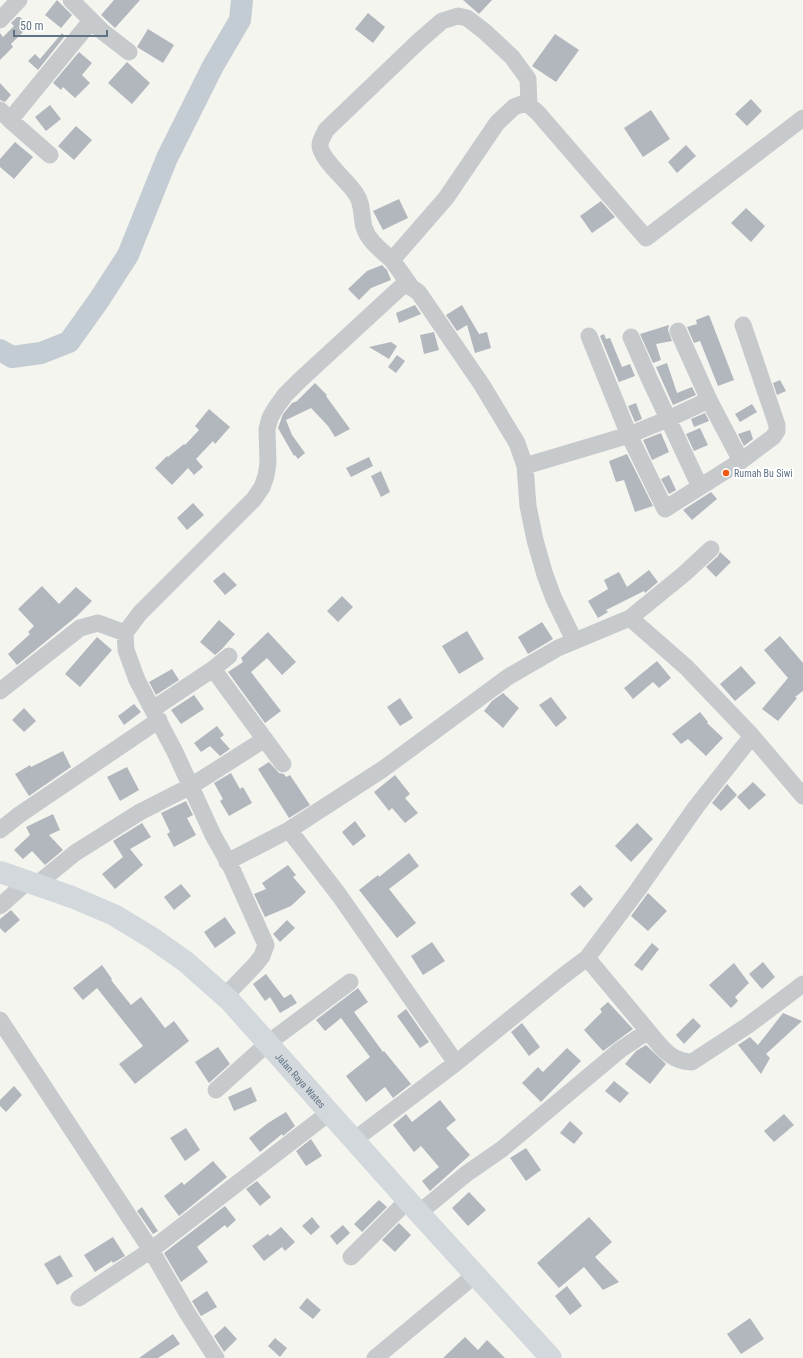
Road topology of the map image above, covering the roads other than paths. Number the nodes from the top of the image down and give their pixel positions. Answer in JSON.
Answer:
{"nodes":[{"id":1,"x":19,"y":0,"type":"edge"},
{"id":2,"x":71,"y":0,"type":"edge"},
{"id":3,"x":0,"y":20,"type":"edge"},
{"id":4,"x":91,"y":21,"type":"junction"},
{"id":5,"x":129,"y":52,"type":"dead end"},
{"id":6,"x":529,"y":105,"type":"junction"},
{"id":7,"x":5,"y":115,"type":"edge"},
{"id":8,"x":803,"y":118,"type":"edge"},
{"id":9,"x":50,"y":155,"type":"dead end"},
{"id":10,"x":392,"y":260,"type":"junction"},
{"id":11,"x":412,"y":288,"type":"junction"},
{"id":12,"x":743,"y":326,"type":"dead end"},
{"id":13,"x":678,"y":331,"type":"dead end"},
{"id":14,"x":589,"y":336,"type":"dead end"},
{"id":15,"x":631,"y":337,"type":"dead end"},
{"id":16,"x":709,"y":400,"type":"junction"},
{"id":17,"x":668,"y":419,"type":"junction"},
{"id":18,"x":629,"y":435,"type":"junction"},
{"id":19,"x":741,"y":461,"type":"junction"},
{"id":20,"x":525,"y":466,"type":"junction"},
{"id":21,"x":700,"y":487,"type":"junction"},
{"id":22,"x":711,"y":549,"type":"dead end"},
{"id":23,"x":630,"y":618,"type":"junction"},
{"id":24,"x":124,"y":633,"type":"junction"},
{"id":25,"x":574,"y":640,"type":"junction"},
{"id":26,"x":229,"y":656,"type":"dead end"},
{"id":27,"x":213,"y":669,"type":"junction"},
{"id":28,"x":0,"y":691,"type":"edge"},
{"id":29,"x":156,"y":714,"type":"junction"},
{"id":30,"x":752,"y":736,"type":"junction"},
{"id":31,"x":264,"y":739,"type":"junction"},
{"id":32,"x":283,"y":764,"type":"dead end"},
{"id":33,"x":191,"y":786,"type":"junction"},
{"id":34,"x":801,"y":790,"type":"edge"},
{"id":35,"x":0,"y":830,"type":"edge"},
{"id":36,"x":289,"y":830,"type":"junction"},
{"id":37,"x":228,"y":862,"type":"junction"},
{"id":38,"x":0,"y":872,"type":"edge"},
{"id":39,"x":31,"y":883,"type":"junction"},
{"id":40,"x":0,"y":906,"type":"edge"},
{"id":41,"x":587,"y":958,"type":"junction"},
{"id":42,"x":350,"y":982,"type":"dead end"},
{"id":43,"x":803,"y":984,"type":"edge"},
{"id":44,"x":225,"y":996,"type":"junction"},
{"id":45,"x":0,"y":1020,"type":"edge"},
{"id":46,"x":648,"y":1031,"type":"junction"},
{"id":47,"x":268,"y":1043,"type":"junction"},
{"id":48,"x":456,"y":1063,"type":"junction"},
{"id":49,"x":216,"y":1090,"type":"dead end"},
{"id":50,"x":330,"y":1112,"type":"junction"},
{"id":51,"x":354,"y":1140,"type":"junction"},
{"id":52,"x":413,"y":1206,"type":"junction"},
{"id":53,"x":151,"y":1250,"type":"junction"},
{"id":54,"x":351,"y":1257,"type":"dead end"},
{"id":55,"x":475,"y":1275,"type":"junction"},
{"id":56,"x":79,"y":1298,"type":"dead end"},
{"id":57,"x":216,"y":1358,"type":"edge"},
{"id":58,"x":375,"y":1358,"type":"edge"},
{"id":59,"x":551,"y":1358,"type":"edge"}],
"edges":[{"from":1,"to":3,"type":"street"},
{"from":2,"to":4,"type":"street"},
{"from":4,"to":5,"type":"street"},
{"from":4,"to":7,"type":"street"},
{"from":6,"to":8,"type":"street"},
{"from":6,"to":10,"type":"street"},
{"from":6,"to":10,"type":"street"},
{"from":7,"to":9,"type":"street"},
{"from":10,"to":11,"type":"street"},
{"from":11,"to":20,"type":"street"},
{"from":11,"to":24,"type":"street"},
{"from":12,"to":19,"type":"street"},
{"from":13,"to":16,"type":"street"},
{"from":14,"to":18,"type":"street"},
{"from":15,"to":17,"type":"street"},
{"from":16,"to":17,"type":"street"},
{"from":16,"to":19,"type":"street"},
{"from":17,"to":18,"type":"street"},
{"from":17,"to":21,"type":"street"},
{"from":18,"to":20,"type":"street"},
{"from":18,"to":21,"type":"street"},
{"from":19,"to":21,"type":"street"},
{"from":20,"to":25,"type":"street"},
{"from":22,"to":23,"type":"street"},
{"from":23,"to":25,"type":"street"},
{"from":23,"to":30,"type":"street"},
{"from":24,"to":28,"type":"street"},
{"from":24,"to":29,"type":"street"},
{"from":25,"to":36,"type":"street"},
{"from":26,"to":27,"type":"street"},
{"from":27,"to":29,"type":"street"},
{"from":27,"to":31,"type":"street"},
{"from":29,"to":33,"type":"street"},
{"from":29,"to":35,"type":"street"},
{"from":30,"to":34,"type":"street"},
{"from":30,"to":41,"type":"street"},
{"from":31,"to":32,"type":"street"},
{"from":31,"to":33,"type":"street"},
{"from":33,"to":37,"type":"street"},
{"from":33,"to":39,"type":"street"},
{"from":36,"to":37,"type":"street"},
{"from":36,"to":48,"type":"street"},
{"from":37,"to":44,"type":"street"},
{"from":38,"to":39,"type":"highway","name":"Jalan Raya Wates"},
{"from":39,"to":40,"type":"street"},
{"from":39,"to":44,"type":"highway","name":"Jalan Raya Wates"},
{"from":41,"to":46,"type":"street"},
{"from":41,"to":48,"type":"street"},
{"from":42,"to":47,"type":"street"},
{"from":43,"to":46,"type":"street"},
{"from":44,"to":47,"type":"highway","name":"Jalan Raya Wates"},
{"from":45,"to":53,"type":"street"},
{"from":46,"to":52,"type":"street"},
{"from":47,"to":49,"type":"street"},
{"from":47,"to":50,"type":"highway","name":"Jalan Raya Wates"},
{"from":48,"to":51,"type":"street"},
{"from":50,"to":51,"type":"highway","name":"Jalan Raya Wates"},
{"from":50,"to":53,"type":"street"},
{"from":51,"to":52,"type":"highway","name":"Jalan Raya Wates"},
{"from":52,"to":54,"type":"street"},
{"from":52,"to":55,"type":"highway","name":"Jalan Raya Wates"},
{"from":53,"to":56,"type":"street"},
{"from":53,"to":57,"type":"street"},
{"from":55,"to":58,"type":"street"},
{"from":55,"to":59,"type":"highway","name":"Jalan Raya Wates"}]}
